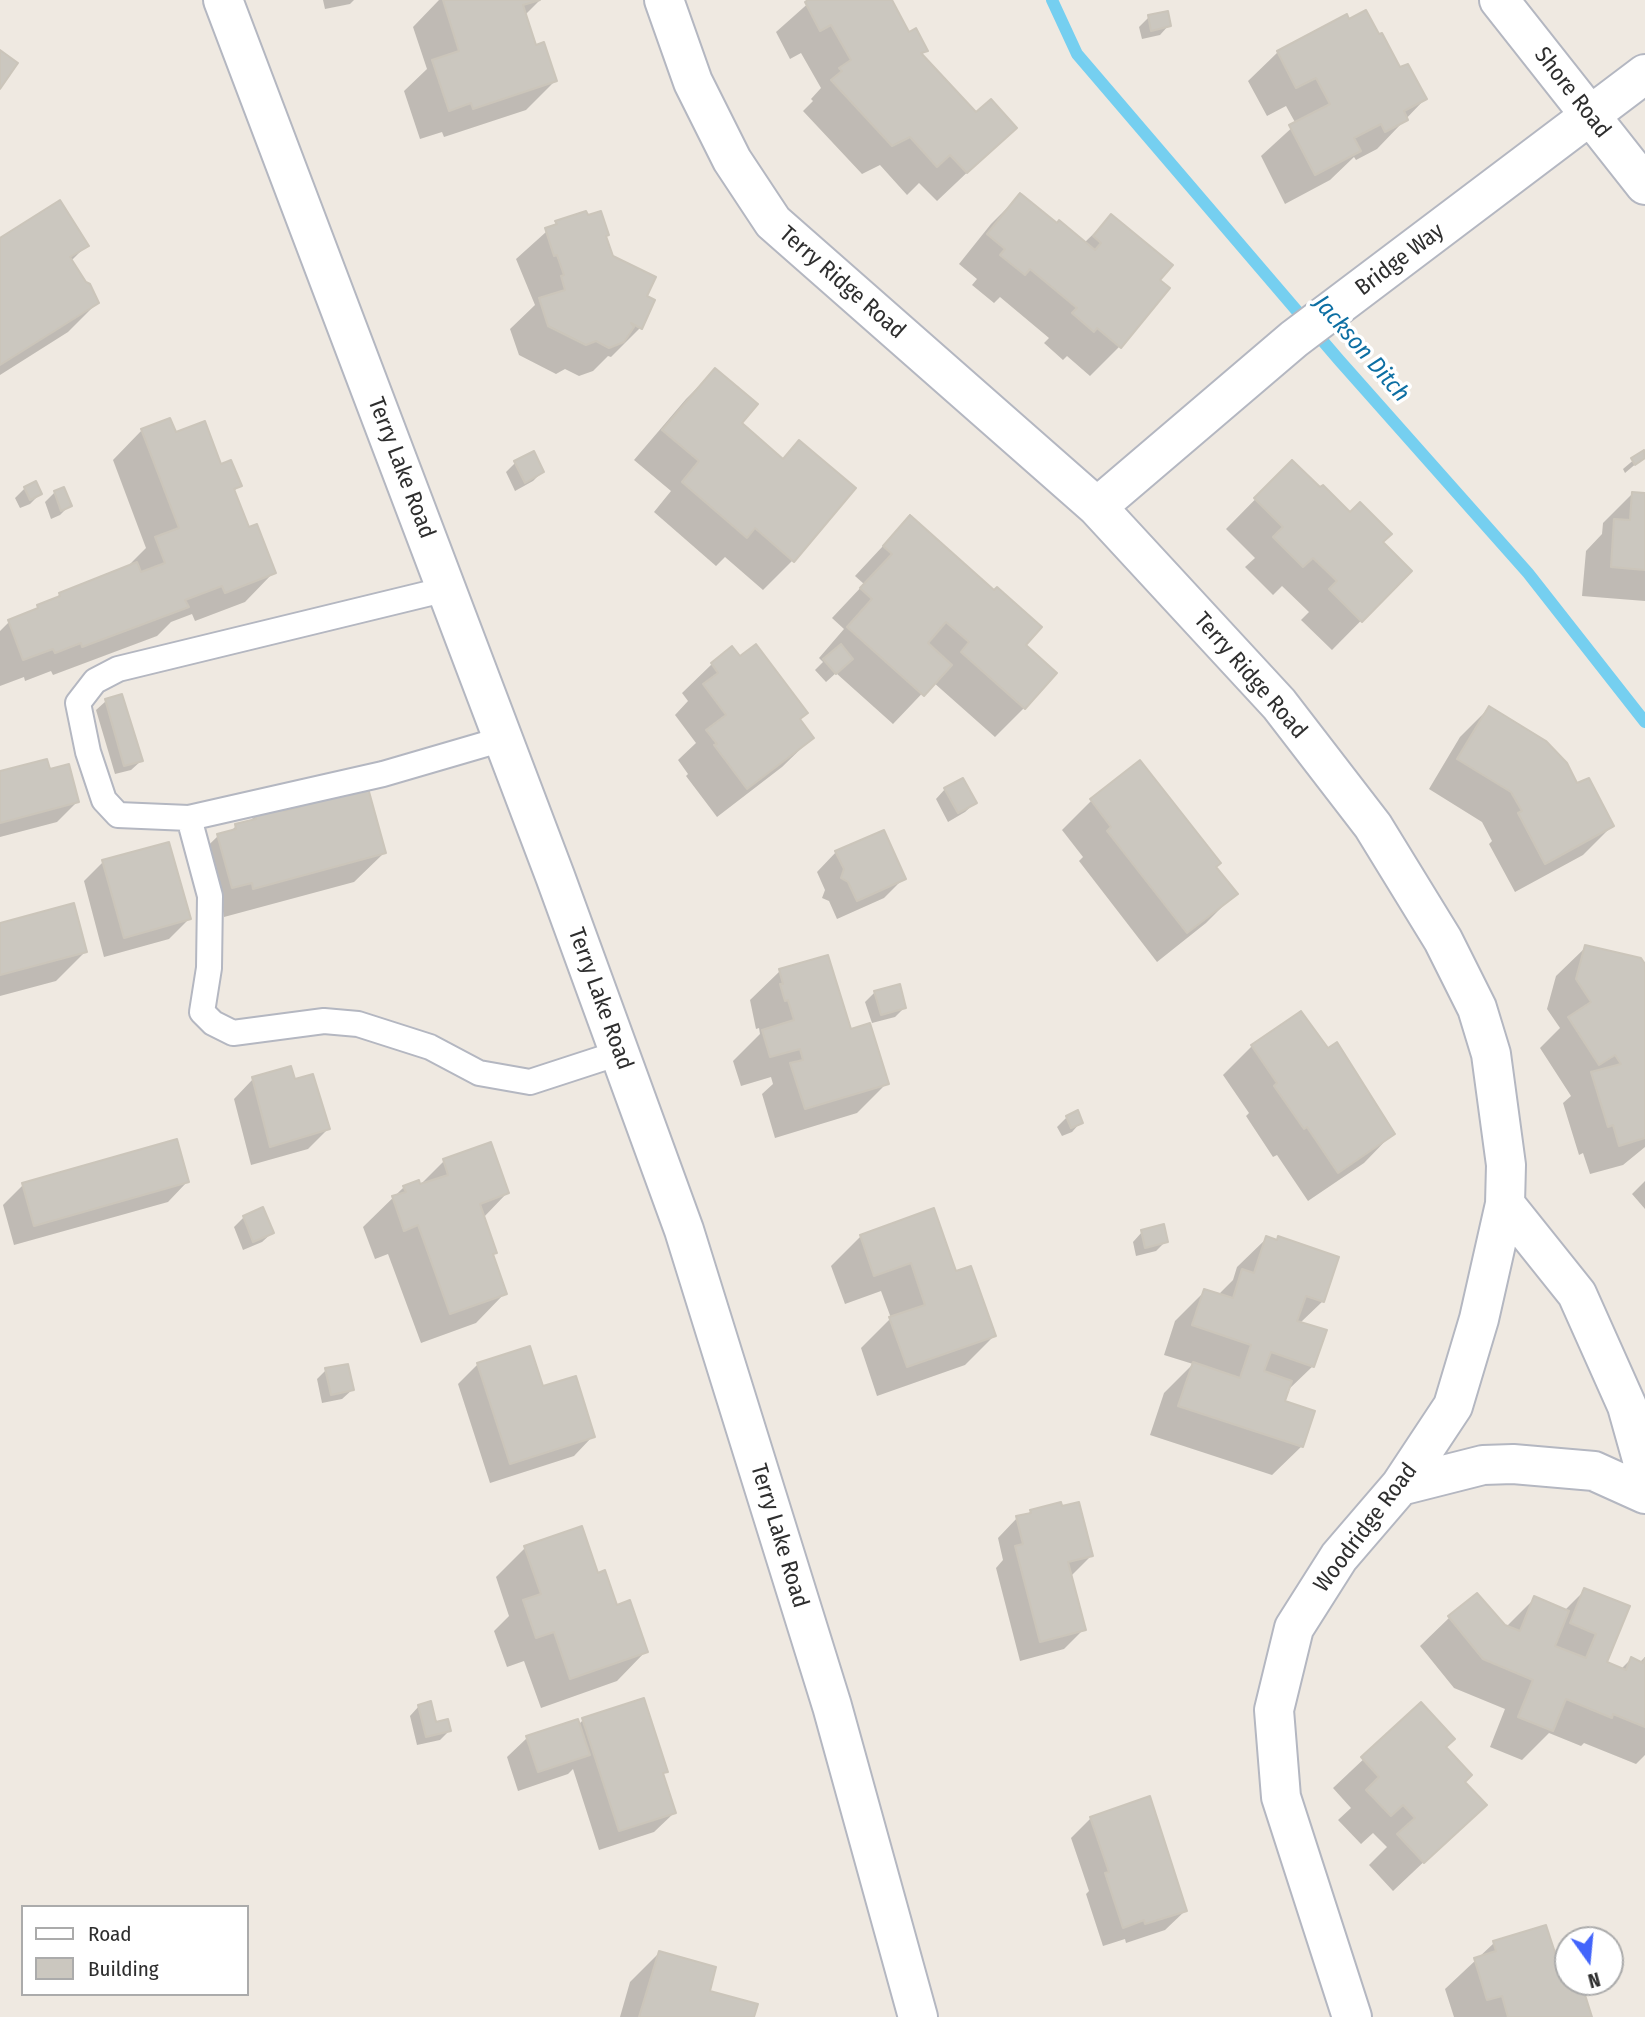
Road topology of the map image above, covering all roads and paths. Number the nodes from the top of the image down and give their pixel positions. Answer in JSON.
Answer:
{"nodes":[{"id":1,"x":223,"y":0,"type":"edge"},
{"id":2,"x":664,"y":0,"type":"edge"},
{"id":3,"x":1499,"y":0,"type":"edge"},
{"id":4,"x":1645,"y":74,"type":"edge"},
{"id":5,"x":1590,"y":117,"type":"junction"},
{"id":6,"x":1645,"y":186,"type":"edge"},
{"id":7,"x":1097,"y":507,"type":"junction"},
{"id":8,"x":447,"y":589,"type":"junction"},
{"id":9,"x":503,"y":739,"type":"junction"},
{"id":10,"x":189,"y":818,"type":"junction"},
{"id":11,"x":620,"y":1053,"type":"junction"},
{"id":12,"x":1505,"y":1204,"type":"junction"},
{"id":13,"x":1645,"y":1470,"type":"edge"},
{"id":14,"x":1400,"y":1486,"type":"junction"},
{"id":15,"x":1645,"y":1494,"type":"edge"},
{"id":16,"x":918,"y":2017,"type":"edge"},
{"id":17,"x":1352,"y":2017,"type":"edge"}],
"edges":[{"from":1,"to":8,"type":"street","name":"Terry Lake Road"},
{"from":2,"to":7,"type":"street","name":"Terry Ridge Road"},
{"from":3,"to":5,"type":"street","name":"Shore Road"},
{"from":4,"to":5,"type":"street","name":"Bridge Way"},
{"from":5,"to":6,"type":"street","name":"Shore Road"},
{"from":5,"to":7,"type":"street","name":"Bridge Way"},
{"from":7,"to":12,"type":"street","name":"Terry Ridge Road"},
{"from":8,"to":9,"type":"street","name":"Terry Lake Road"},
{"from":8,"to":10,"type":"lane"},
{"from":9,"to":10,"type":"lane"},
{"from":9,"to":11,"type":"street","name":"Terry Lake Road"},
{"from":10,"to":11,"type":"lane"},
{"from":11,"to":16,"type":"street","name":"Terry Lake Road"},
{"from":12,"to":13,"type":"street"},
{"from":12,"to":14,"type":"street","name":"Woodridge Road"},
{"from":14,"to":15,"type":"street"},
{"from":14,"to":17,"type":"street","name":"Woodridge Road"}]}
